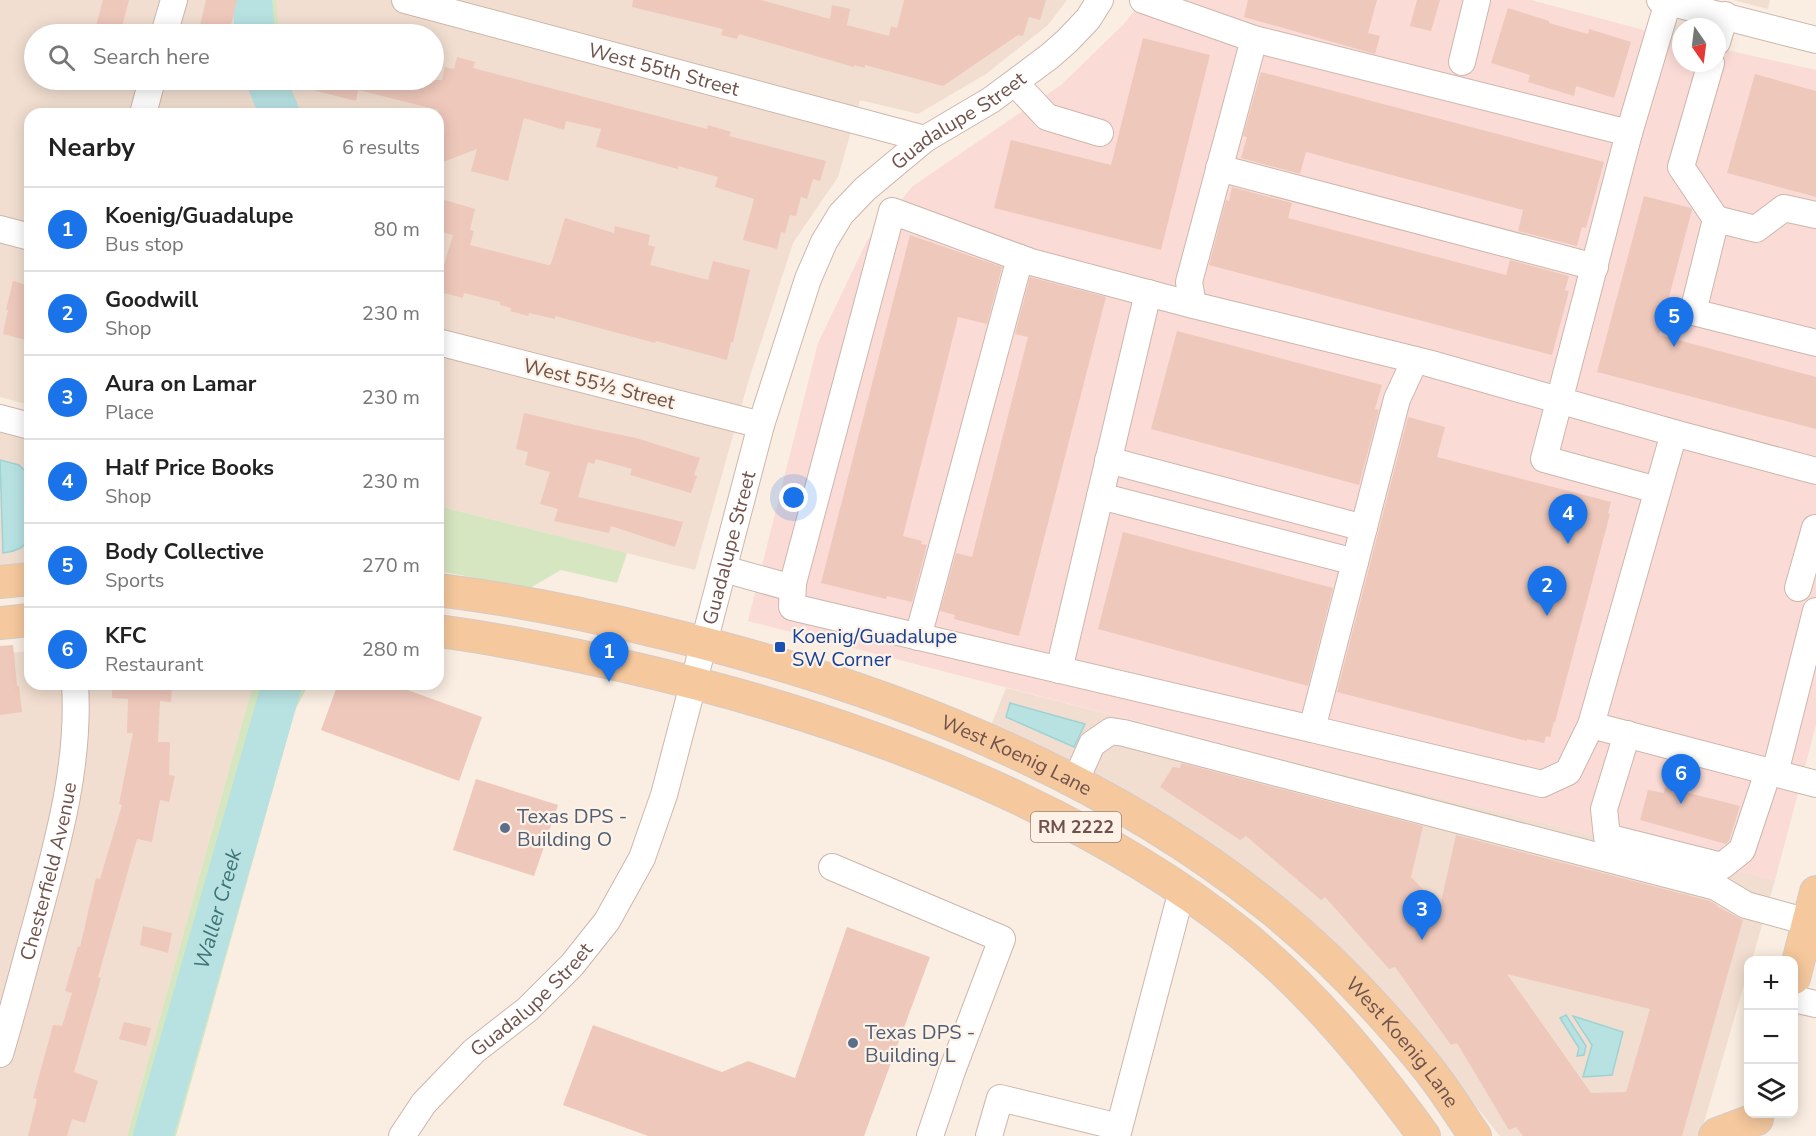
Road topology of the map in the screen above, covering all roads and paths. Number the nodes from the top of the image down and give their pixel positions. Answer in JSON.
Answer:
{"nodes":[{"id":1,"x":174,"y":0,"type":"edge"},
{"id":2,"x":405,"y":0,"type":"edge"},
{"id":3,"x":1100,"y":0,"type":"edge"},
{"id":4,"x":1143,"y":0,"type":"edge"},
{"id":5,"x":1477,"y":0,"type":"edge"},
{"id":6,"x":1664,"y":1,"type":"edge"},
{"id":7,"x":1725,"y":15,"type":"junction"},
{"id":8,"x":1724,"y":18,"type":"edge"},
{"id":9,"x":167,"y":24,"type":"edge"},
{"id":10,"x":1254,"y":39,"type":"junction"},
{"id":11,"x":1816,"y":40,"type":"edge"},
{"id":12,"x":1462,"y":62,"type":"dead end"},
{"id":13,"x":1708,"y":72,"type":"edge"},
{"id":14,"x":1015,"y":83,"type":"junction"},
{"id":15,"x":149,"y":90,"type":"edge"},
{"id":16,"x":145,"y":108,"type":"edge"},
{"id":17,"x":1100,"y":133,"type":"dead end"},
{"id":18,"x":1629,"y":133,"type":"junction"},
{"id":19,"x":925,"y":139,"type":"junction"},
{"id":20,"x":1219,"y":168,"type":"junction"},
{"id":21,"x":862,"y":192,"type":"junction"},
{"id":22,"x":892,"y":211,"type":"junction"},
{"id":23,"x":1816,"y":215,"type":"edge"},
{"id":24,"x":1716,"y":219,"type":"junction"},
{"id":25,"x":0,"y":229,"type":"edge"},
{"id":26,"x":24,"y":235,"type":"edge"},
{"id":27,"x":1020,"y":258,"type":"junction"},
{"id":28,"x":1595,"y":267,"type":"junction"},
{"id":29,"x":1148,"y":293,"type":"junction"},
{"id":30,"x":1193,"y":305,"type":"junction"},
{"id":31,"x":1816,"y":343,"type":"edge"},
{"id":32,"x":444,"y":344,"type":"edge"},
{"id":33,"x":1415,"y":360,"type":"junction"},
{"id":34,"x":1560,"y":400,"type":"junction"},
{"id":35,"x":0,"y":418,"type":"edge"},
{"id":36,"x":24,"y":424,"type":"edge"},
{"id":37,"x":760,"y":425,"type":"junction"},
{"id":38,"x":1674,"y":433,"type":"junction"},
{"id":39,"x":1108,"y":460,"type":"junction"},
{"id":40,"x":1816,"y":471,"type":"edge"},
{"id":41,"x":1658,"y":490,"type":"junction"},
{"id":42,"x":1100,"y":496,"type":"junction"},
{"id":43,"x":1364,"y":528,"type":"junction"},
{"id":44,"x":1815,"y":528,"type":"edge"},
{"id":45,"x":1355,"y":562,"type":"junction"},
{"id":46,"x":724,"y":569,"type":"junction"},
{"id":47,"x":24,"y":580,"type":"edge"},
{"id":48,"x":0,"y":582,"type":"edge"},
{"id":49,"x":792,"y":588,"type":"junction"},
{"id":50,"x":1798,"y":588,"type":"dead end"},
{"id":51,"x":444,"y":591,"type":"edge"},
{"id":52,"x":24,"y":621,"type":"edge"},
{"id":53,"x":0,"y":623,"type":"edge"},
{"id":54,"x":1814,"y":627,"type":"edge"},
{"id":55,"x":444,"y":632,"type":"edge"},
{"id":56,"x":918,"y":636,"type":"junction"},
{"id":57,"x":705,"y":642,"type":"junction"},
{"id":58,"x":1059,"y":670,"type":"junction"},
{"id":59,"x":693,"y":683,"type":"junction"},
{"id":60,"x":1807,"y":683,"type":"edge"},
{"id":61,"x":75,"y":690,"type":"edge"},
{"id":62,"x":1591,"y":725,"type":"junction"},
{"id":63,"x":1312,"y":729,"type":"junction"},
{"id":64,"x":1627,"y":734,"type":"junction"},
{"id":65,"x":1772,"y":772,"type":"junction"},
{"id":66,"x":1075,"y":782,"type":"junction"},
{"id":67,"x":1816,"y":784,"type":"edge"},
{"id":68,"x":832,"y":867,"type":"dead end"},
{"id":69,"x":1182,"y":890,"type":"junction"},
{"id":70,"x":1813,"y":913,"type":"edge"},
{"id":71,"x":1798,"y":964,"type":"edge"},
{"id":72,"x":1798,"y":1000,"type":"edge"},
{"id":73,"x":1816,"y":1004,"type":"edge"},
{"id":74,"x":4,"y":1028,"type":"edge"},
{"id":75,"x":0,"y":1054,"type":"edge"},
{"id":76,"x":1756,"y":1123,"type":"edge"},
{"id":77,"x":1118,"y":1131,"type":"edge"},
{"id":78,"x":402,"y":1136,"type":"edge"},
{"id":79,"x":930,"y":1136,"type":"edge"},
{"id":80,"x":989,"y":1136,"type":"edge"},
{"id":81,"x":1424,"y":1136,"type":"edge"},
{"id":82,"x":1475,"y":1136,"type":"edge"},
{"id":83,"x":1715,"y":1136,"type":"edge"}],
"edges":[{"from":1,"to":9,"type":"street"},
{"from":2,"to":19,"type":"street","name":"West 55th Street"},
{"from":3,"to":14,"type":"street","name":"Guadalupe Street"},
{"from":4,"to":10,"type":"street"},
{"from":5,"to":12,"type":"street"},
{"from":6,"to":7,"type":"street"},
{"from":6,"to":18,"type":"street"},
{"from":7,"to":8,"type":"street"},
{"from":7,"to":11,"type":"street"},
{"from":10,"to":18,"type":"street"},
{"from":10,"to":20,"type":"street"},
{"from":13,"to":24,"type":"street"},
{"from":14,"to":17,"type":"street"},
{"from":14,"to":19,"type":"street","name":"Guadalupe Street"},
{"from":15,"to":16,"type":"street"},
{"from":18,"to":28,"type":"street"},
{"from":19,"to":21,"type":"street","name":"Guadalupe Street"},
{"from":20,"to":28,"type":"street"},
{"from":20,"to":30,"type":"street"},
{"from":21,"to":22,"type":"street"},
{"from":21,"to":37,"type":"street","name":"Guadalupe Street"},
{"from":22,"to":27,"type":"street"},
{"from":22,"to":49,"type":"street"},
{"from":23,"to":24,"type":"street"},
{"from":24,"to":31,"type":"street"},
{"from":25,"to":26,"type":"street"},
{"from":27,"to":29,"type":"street"},
{"from":27,"to":56,"type":"street"},
{"from":28,"to":34,"type":"street"},
{"from":29,"to":30,"type":"street"},
{"from":29,"to":39,"type":"street"},
{"from":30,"to":33,"type":"street"},
{"from":32,"to":37,"type":"street","name":"West 55½ Street"},
{"from":33,"to":34,"type":"street"},
{"from":33,"to":43,"type":"street"},
{"from":34,"to":38,"type":"street"},
{"from":34,"to":41,"type":"street"},
{"from":35,"to":36,"type":"street"},
{"from":37,"to":46,"type":"street","name":"Guadalupe Street"},
{"from":38,"to":40,"type":"street"},
{"from":38,"to":41,"type":"street"},
{"from":39,"to":42,"type":"street"},
{"from":39,"to":43,"type":"street"},
{"from":41,"to":62,"type":"street"},
{"from":42,"to":45,"type":"street"},
{"from":42,"to":58,"type":"street"},
{"from":43,"to":45,"type":"street"},
{"from":44,"to":50,"type":"street"},
{"from":45,"to":63,"type":"street"},
{"from":46,"to":49,"type":"street"},
{"from":46,"to":57,"type":"street","name":"Guadalupe Street"},
{"from":47,"to":48,"type":"main road"},
{"from":49,"to":56,"type":"street"},
{"from":51,"to":57,"type":"main road","name":"West Koenig Lane","number":"RM 2222"},
{"from":52,"to":53,"type":"main road"},
{"from":54,"to":60,"type":"street"},
{"from":55,"to":59,"type":"main road","name":"West Koenig Lane","number":"RM 2222"},
{"from":56,"to":58,"type":"street"},
{"from":57,"to":59,"type":"street","name":"Guadalupe Street"},
{"from":57,"to":66,"type":"main road","name":"West Koenig Lane","number":"RM 2222"},
{"from":58,"to":63,"type":"street"},
{"from":59,"to":69,"type":"main road","name":"West Koenig Lane","number":"RM 2222"},
{"from":59,"to":78,"type":"street","name":"Guadalupe Street"},
{"from":60,"to":65,"type":"street"},
{"from":61,"to":74,"type":"street","name":"Chesterfield Avenue"},
{"from":62,"to":63,"type":"street"},
{"from":62,"to":64,"type":"street"},
{"from":64,"to":65,"type":"street"},
{"from":64,"to":65,"type":"street"},
{"from":65,"to":67,"type":"street"},
{"from":66,"to":70,"type":"street"},
{"from":66,"to":82,"type":"main road","name":"West Koenig Lane","number":"RM 2222"},
{"from":68,"to":79,"type":"street"},
{"from":69,"to":77,"type":"street"},
{"from":69,"to":81,"type":"main road","name":"West Koenig Lane","number":"RM 2222"},
{"from":70,"to":71,"type":"main road"},
{"from":72,"to":73,"type":"street"},
{"from":74,"to":75,"type":"street","name":"Chesterfield Avenue"},
{"from":76,"to":83,"type":"main road"},
{"from":77,"to":80,"type":"street"}]}
